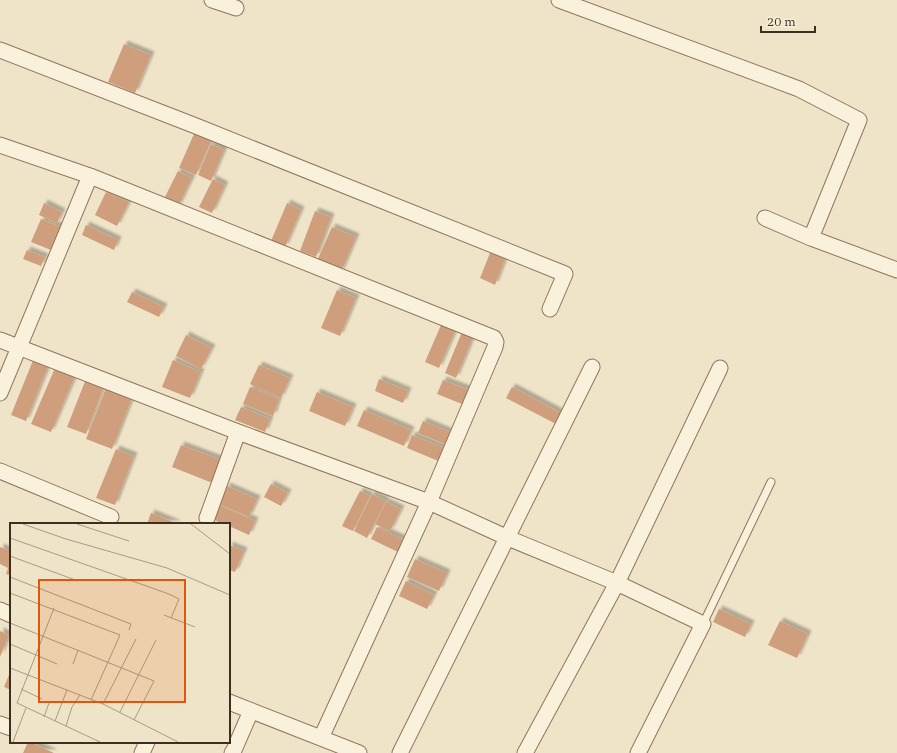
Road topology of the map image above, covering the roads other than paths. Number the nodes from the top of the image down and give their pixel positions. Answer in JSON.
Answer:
{"nodes":[{"id":1,"x":212,"y":0,"type":"edge"},
{"id":2,"x":559,"y":0,"type":"edge"},
{"id":3,"x":236,"y":8,"type":"dead end"},
{"id":4,"x":0,"y":50,"type":"edge"},
{"id":5,"x":0,"y":145,"type":"edge"},
{"id":6,"x":90,"y":176,"type":"junction"},
{"id":7,"x":765,"y":218,"type":"dead end"},
{"id":8,"x":811,"y":238,"type":"junction"},
{"id":9,"x":897,"y":270,"type":"edge"},
{"id":10,"x":550,"y":309,"type":"dead end"},
{"id":11,"x":0,"y":340,"type":"edge"},
{"id":12,"x":18,"y":348,"type":"junction"},
{"id":13,"x":592,"y":367,"type":"dead end"},
{"id":14,"x":720,"y":368,"type":"dead end"},
{"id":15,"x":0,"y":393,"type":"edge"},
{"id":16,"x":238,"y":432,"type":"junction"},
{"id":17,"x":0,"y":471,"type":"edge"},
{"id":18,"x":771,"y":482,"type":"dead end"},
{"id":19,"x":429,"y":502,"type":"junction"},
{"id":20,"x":111,"y":517,"type":"dead end"},
{"id":21,"x":207,"y":518,"type":"dead end"},
{"id":22,"x":508,"y":538,"type":"junction"},
{"id":23,"x":617,"y":582,"type":"junction"},
{"id":24,"x":0,"y":610,"type":"edge"},
{"id":25,"x":10,"y":615,"type":"edge"},
{"id":26,"x":703,"y":624,"type":"junction"},
{"id":27,"x":230,"y":702,"type":"edge"},
{"id":28,"x":251,"y":711,"type":"junction"},
{"id":29,"x":0,"y":724,"type":"edge"},
{"id":30,"x":10,"y":728,"type":"edge"},
{"id":31,"x":320,"y":738,"type":"junction"},
{"id":32,"x":147,"y":743,"type":"edge"},
{"id":33,"x":142,"y":753,"type":"edge"},
{"id":34,"x":232,"y":753,"type":"edge"},
{"id":35,"x":359,"y":753,"type":"edge"},
{"id":36,"x":400,"y":753,"type":"edge"},
{"id":37,"x":525,"y":753,"type":"edge"},
{"id":38,"x":638,"y":753,"type":"edge"}],
"edges":[{"from":1,"to":3,"type":"street"},
{"from":2,"to":8,"type":"street"},
{"from":4,"to":10,"type":"street"},
{"from":5,"to":6,"type":"street"},
{"from":6,"to":12,"type":"street"},
{"from":6,"to":19,"type":"street"},
{"from":7,"to":8,"type":"street"},
{"from":8,"to":9,"type":"street"},
{"from":11,"to":12,"type":"street"},
{"from":12,"to":15,"type":"street"},
{"from":12,"to":16,"type":"street"},
{"from":13,"to":22,"type":"street"},
{"from":14,"to":23,"type":"street"},
{"from":16,"to":19,"type":"street"},
{"from":16,"to":21,"type":"street"},
{"from":17,"to":20,"type":"street"},
{"from":18,"to":26,"type":"lane"},
{"from":19,"to":22,"type":"street"},
{"from":19,"to":31,"type":"street"},
{"from":22,"to":23,"type":"street"},
{"from":22,"to":36,"type":"street"},
{"from":23,"to":26,"type":"street"},
{"from":23,"to":37,"type":"street"},
{"from":24,"to":25,"type":"street"},
{"from":26,"to":38,"type":"street"},
{"from":27,"to":28,"type":"street"},
{"from":28,"to":31,"type":"street"},
{"from":28,"to":34,"type":"street"},
{"from":29,"to":30,"type":"street"},
{"from":31,"to":35,"type":"street"},
{"from":32,"to":33,"type":"street"}]}
